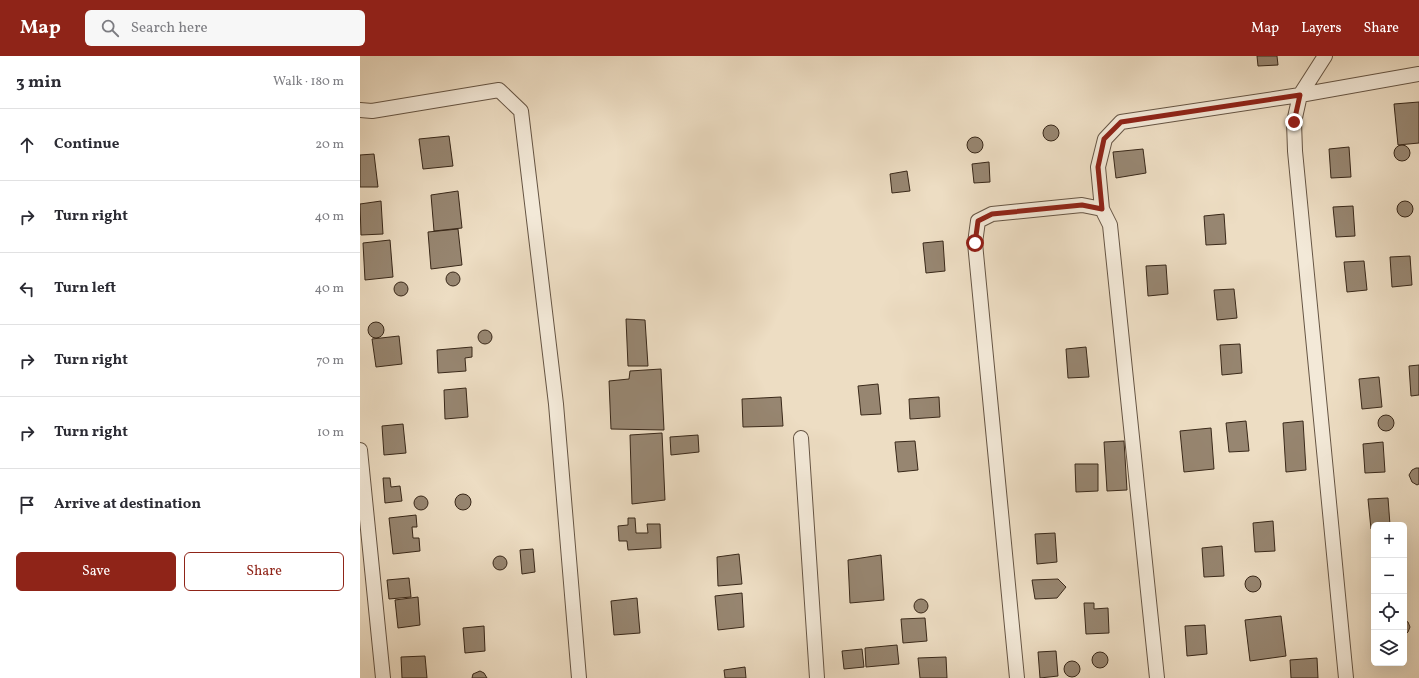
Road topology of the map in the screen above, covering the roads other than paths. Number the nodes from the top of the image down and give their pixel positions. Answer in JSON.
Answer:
{"nodes":[{"id":1,"x":1325,"y":56,"type":"edge"},
{"id":2,"x":1419,"y":74,"type":"edge"},
{"id":3,"x":1300,"y":95,"type":"junction"},
{"id":4,"x":360,"y":110,"type":"edge"},
{"id":5,"x":1102,"y":209,"type":"junction"},
{"id":6,"x":801,"y":438,"type":"dead end"},
{"id":7,"x":360,"y":450,"type":"edge"},
{"id":8,"x":383,"y":678,"type":"edge"},
{"id":9,"x":580,"y":678,"type":"edge"},
{"id":10,"x":817,"y":678,"type":"edge"},
{"id":11,"x":1017,"y":678,"type":"edge"},
{"id":12,"x":1157,"y":678,"type":"edge"},
{"id":13,"x":1346,"y":678,"type":"edge"}],
"edges":[{"from":1,"to":3,"type":"street"},
{"from":2,"to":3,"type":"street"},
{"from":3,"to":5,"type":"street"},
{"from":3,"to":13,"type":"street"},
{"from":4,"to":9,"type":"street"},
{"from":5,"to":11,"type":"street"},
{"from":5,"to":12,"type":"street"},
{"from":6,"to":10,"type":"street"},
{"from":7,"to":8,"type":"street"}]}
